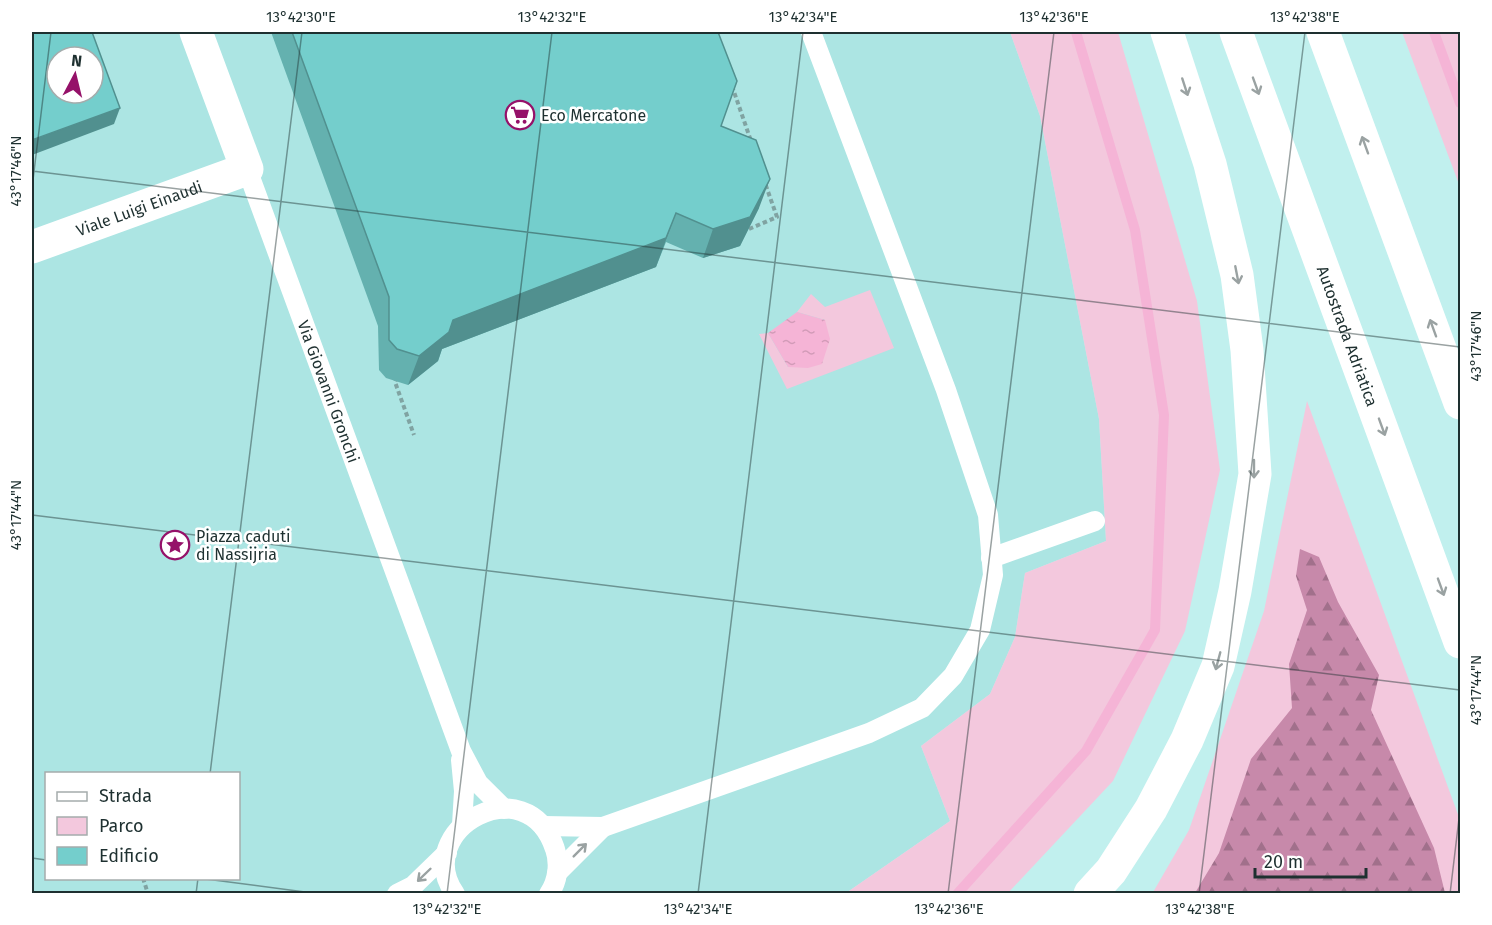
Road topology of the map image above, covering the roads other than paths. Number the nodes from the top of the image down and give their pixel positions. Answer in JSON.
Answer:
{"nodes":[{"id":1,"x":196,"y":32,"type":"edge"},
{"id":2,"x":811,"y":32,"type":"edge"},
{"id":3,"x":1167,"y":32,"type":"edge"},
{"id":4,"x":1236,"y":32,"type":"edge"},
{"id":5,"x":1323,"y":32,"type":"edge"},
{"id":6,"x":247,"y":169,"type":"junction"},
{"id":7,"x":32,"y":247,"type":"edge"},
{"id":8,"x":1461,"y":402,"type":"edge"},
{"id":9,"x":1095,"y":521,"type":"dead end"},
{"id":10,"x":991,"y":558,"type":"junction"},
{"id":11,"x":1461,"y":642,"type":"edge"},
{"id":12,"x":460,"y":751,"type":"junction"},
{"id":13,"x":504,"y":808,"type":"junction"},
{"id":14,"x":462,"y":825,"type":"junction"},
{"id":15,"x":543,"y":826,"type":"junction"},
{"id":16,"x":603,"y":827,"type":"junction"},
{"id":17,"x":447,"y":853,"type":"junction"},
{"id":18,"x":557,"y":873,"type":"junction"},
{"id":19,"x":397,"y":894,"type":"edge"},
{"id":20,"x":455,"y":894,"type":"edge"},
{"id":21,"x":549,"y":894,"type":"edge"},
{"id":22,"x":1090,"y":894,"type":"edge"}],
"edges":[{"from":1,"to":6,"type":"main road","name":"Via Giovanni Gronchi"},
{"from":2,"to":10,"type":"lane"},
{"from":3,"to":22,"type":"main road","one_way":true},
{"from":4,"to":11,"type":"main road","name":"Autostrada Adriatica","one_way":true},
{"from":8,"to":5,"type":"main road","one_way":true},
{"from":6,"to":7,"type":"main road","name":"Viale Luigi Einaudi"},
{"from":6,"to":12,"type":"lane","name":"Via Giovanni Gronchi"},
{"from":9,"to":10,"type":"lane"},
{"from":10,"to":16,"type":"lane"},
{"from":12,"to":13,"type":"lane","name":"Via Giovanni Gronchi"},
{"from":12,"to":14,"type":"lane","name":"Via Giovanni Gronchi"},
{"from":13,"to":14,"type":"lane"},
{"from":13,"to":15,"type":"lane"},
{"from":14,"to":17,"type":"lane"},
{"from":15,"to":16,"type":"lane"},
{"from":15,"to":18,"type":"lane"},
{"from":18,"to":16,"type":"lane","one_way":true},
{"from":17,"to":19,"type":"lane","one_way":true},
{"from":17,"to":20,"type":"lane"},
{"from":18,"to":21,"type":"lane"}]}
